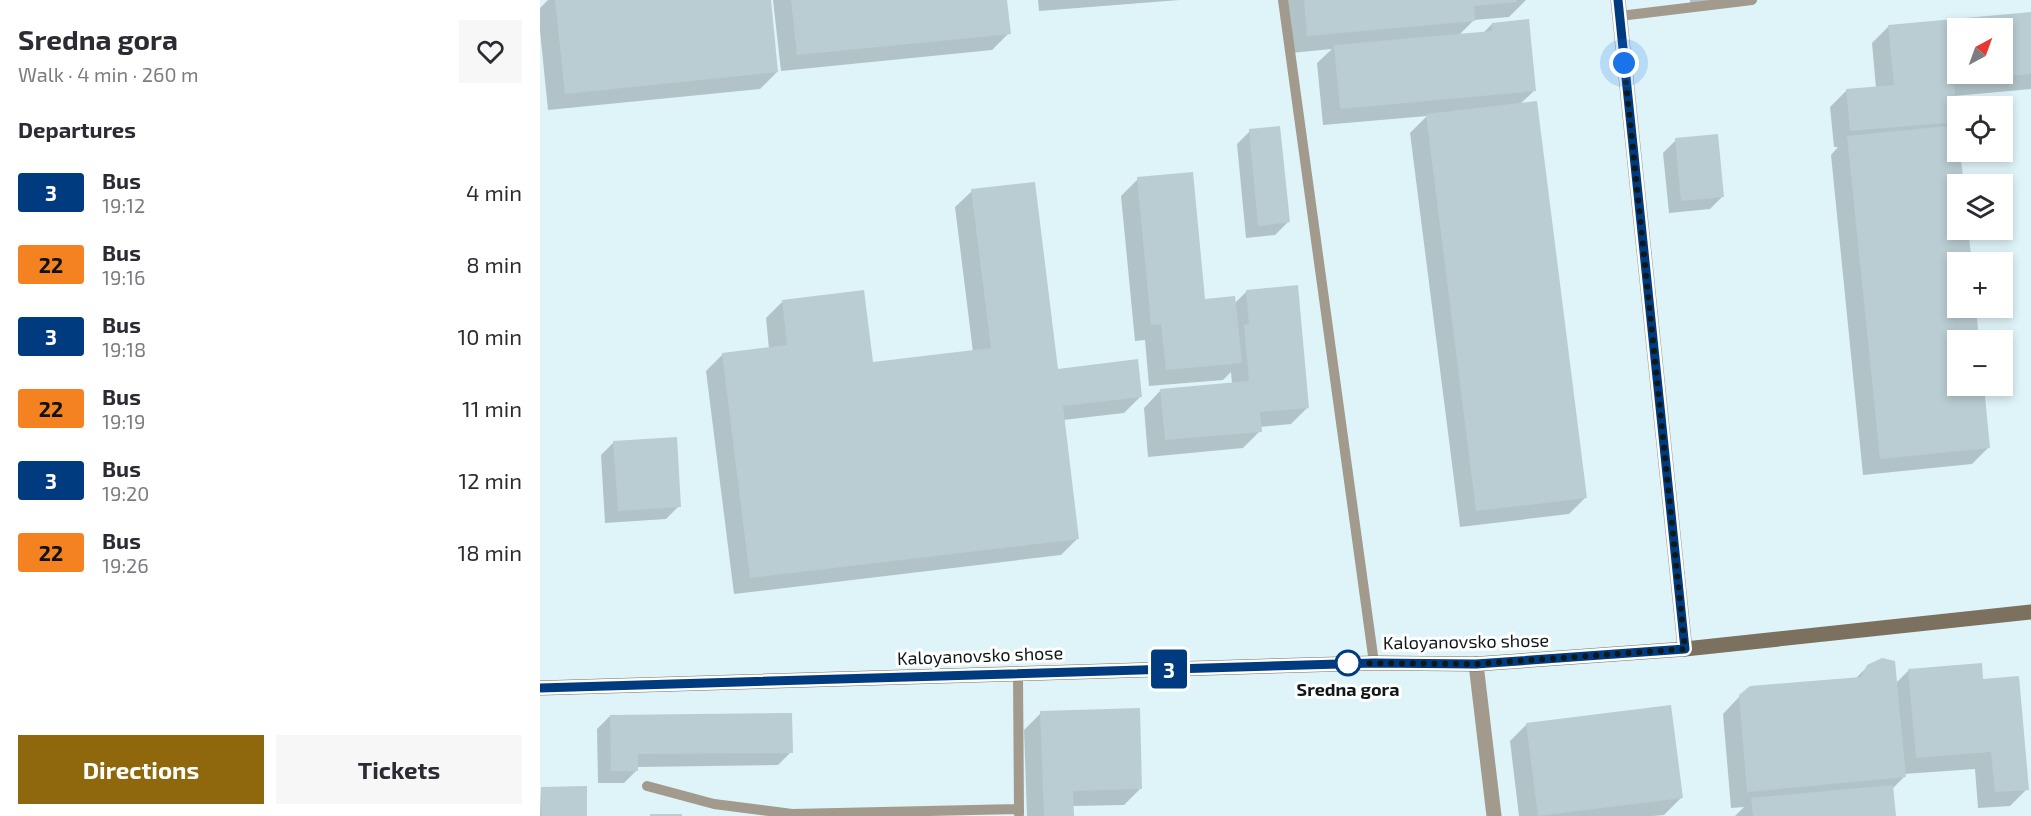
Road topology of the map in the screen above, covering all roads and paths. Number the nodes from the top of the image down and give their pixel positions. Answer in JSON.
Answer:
{"nodes":[{"id":1,"x":1283,"y":0,"type":"edge"},
{"id":2,"x":1618,"y":0,"type":"edge"},
{"id":3,"x":1752,"y":0,"type":"edge"},
{"id":4,"x":1620,"y":16,"type":"junction"},
{"id":5,"x":2031,"y":612,"type":"edge"},
{"id":6,"x":1685,"y":649,"type":"junction"},
{"id":7,"x":1374,"y":663,"type":"junction"},
{"id":8,"x":1476,"y":664,"type":"junction"},
{"id":9,"x":1018,"y":673,"type":"junction"},
{"id":10,"x":540,"y":688,"type":"edge"},
{"id":11,"x":647,"y":786,"type":"dead end"},
{"id":12,"x":714,"y":804,"type":"junction"},
{"id":13,"x":1019,"y":813,"type":"edge"},
{"id":14,"x":714,"y":816,"type":"edge"},
{"id":15,"x":1494,"y":816,"type":"edge"}],
"edges":[{"from":1,"to":7,"type":"lane"},
{"from":2,"to":4,"type":"street"},
{"from":3,"to":4,"type":"lane"},
{"from":4,"to":6,"type":"street"},
{"from":5,"to":6,"type":"street","name":"Kaloyanovsko shose"},
{"from":6,"to":8,"type":"street","name":"Kaloyanovsko shose"},
{"from":7,"to":8,"type":"street","name":"Kaloyanovsko shose"},
{"from":7,"to":9,"type":"street","name":"Kaloyanovsko shose"},
{"from":8,"to":15,"type":"street"},
{"from":9,"to":10,"type":"street","name":"Kaloyanovsko shose"},
{"from":9,"to":13,"type":"lane"},
{"from":11,"to":12,"type":"lane"},
{"from":12,"to":13,"type":"lane"},
{"from":12,"to":14,"type":"lane"}]}
